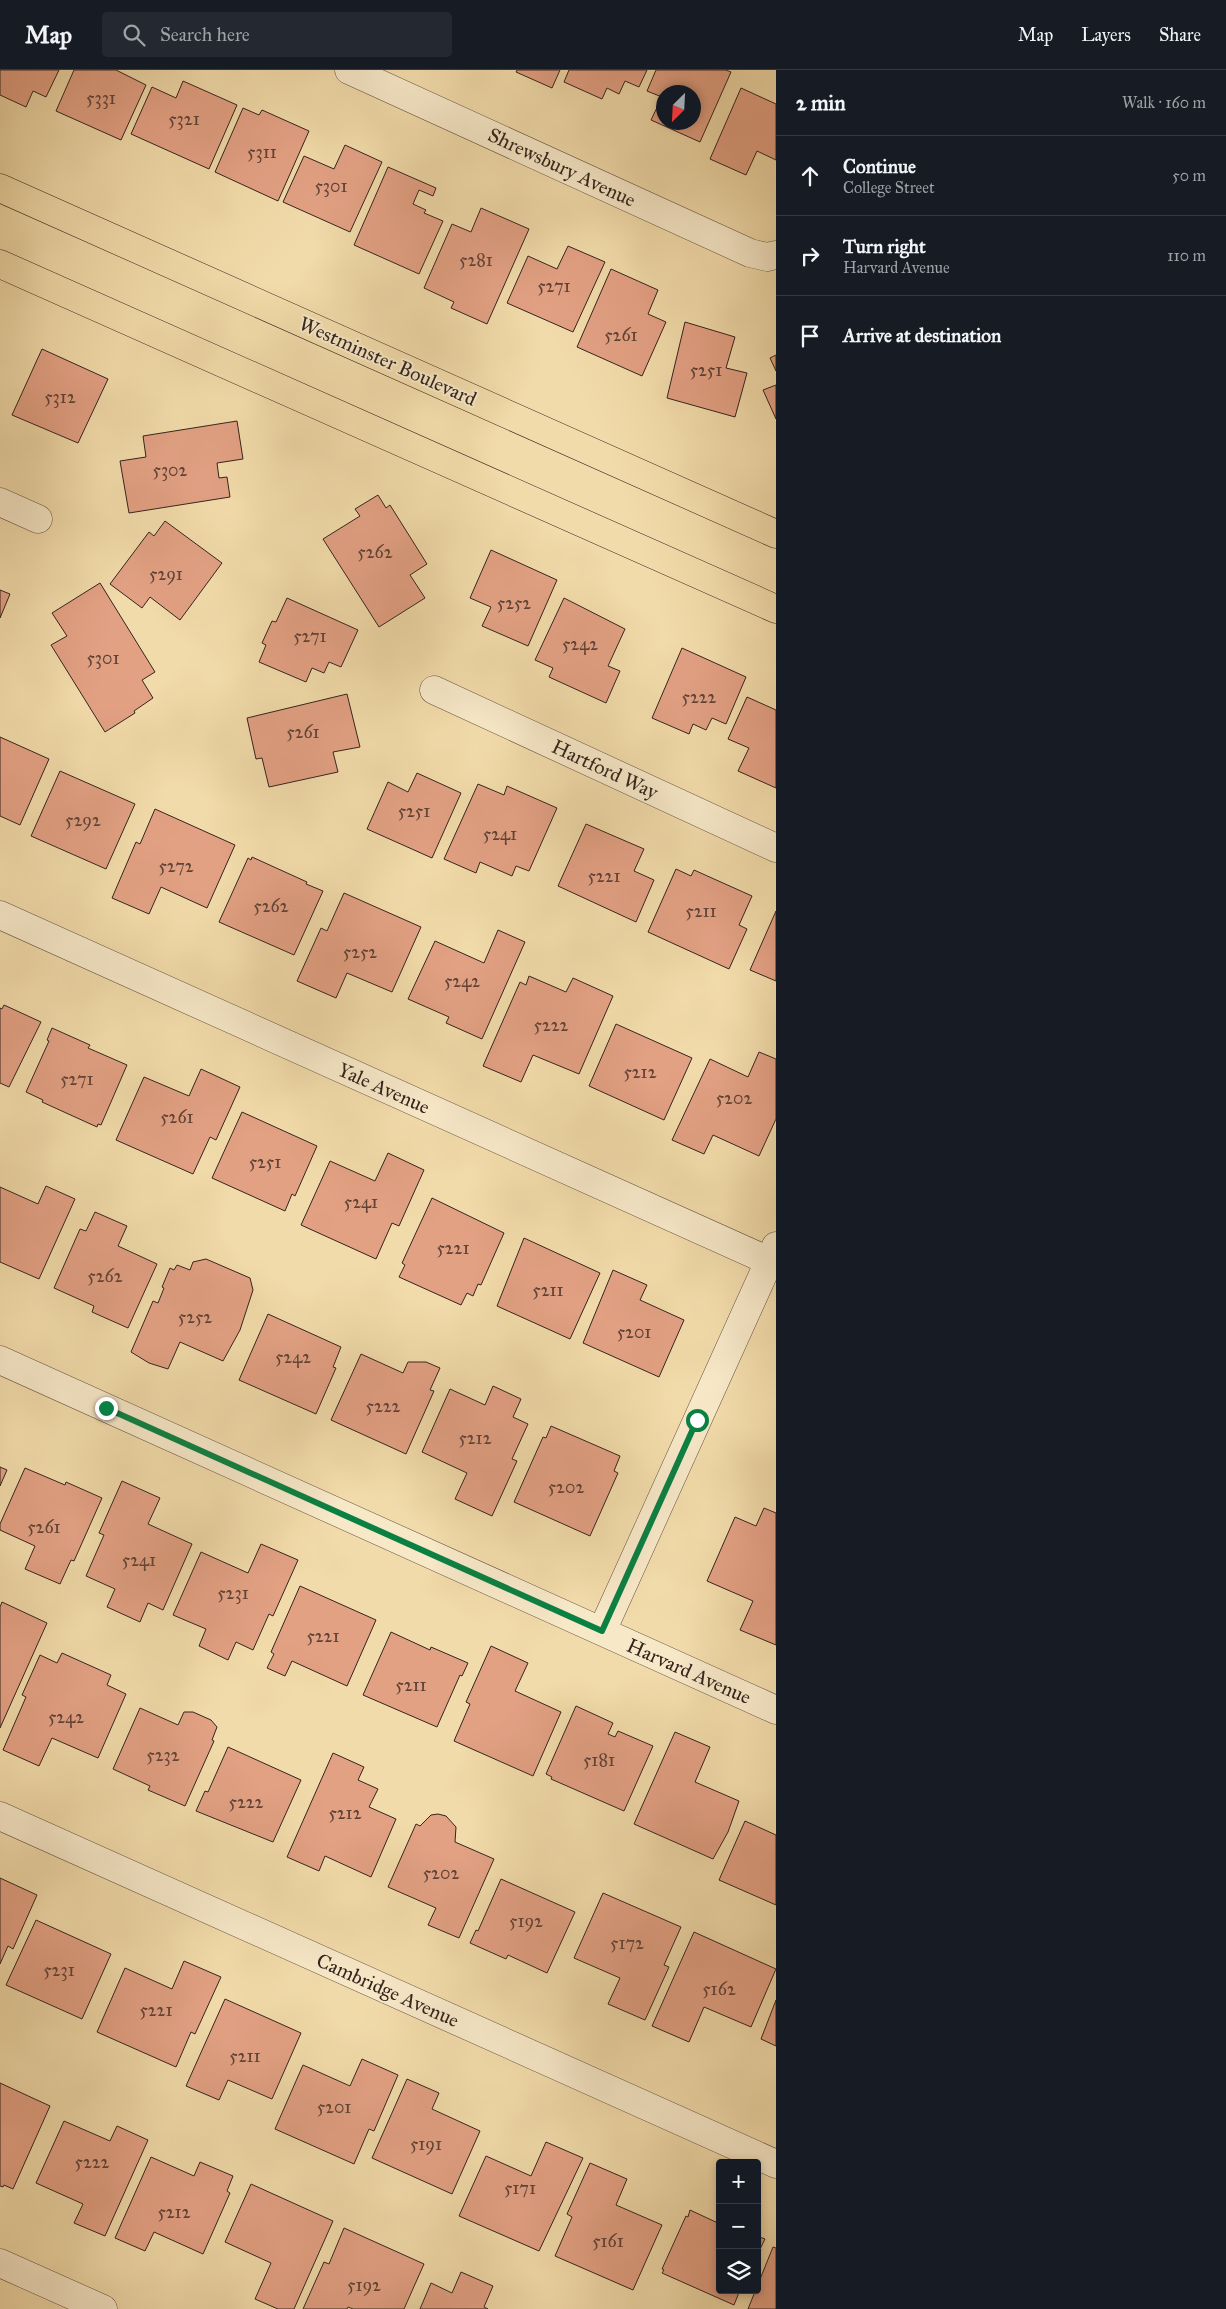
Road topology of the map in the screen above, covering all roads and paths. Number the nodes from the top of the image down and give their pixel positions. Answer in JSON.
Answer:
{"nodes":[{"id":1,"x":349,"y":70,"type":"edge"},
{"id":2,"x":0,"y":188,"type":"edge"},
{"id":3,"x":776,"y":255,"type":"edge"},
{"id":4,"x":0,"y":264,"type":"edge"},
{"id":5,"x":0,"y":502,"type":"edge"},
{"id":6,"x":38,"y":519,"type":"dead end"},
{"id":7,"x":776,"y":534,"type":"edge"},
{"id":8,"x":776,"y":609,"type":"edge"},
{"id":9,"x":434,"y":690,"type":"dead end"},
{"id":10,"x":776,"y":848,"type":"edge"},
{"id":11,"x":0,"y":915,"type":"edge"},
{"id":12,"x":772,"y":1253,"type":"edge"},
{"id":13,"x":0,"y":1360,"type":"edge"},
{"id":14,"x":602,"y":1631,"type":"junction"},
{"id":15,"x":776,"y":1710,"type":"edge"},
{"id":16,"x":0,"y":1816,"type":"edge"},
{"id":17,"x":776,"y":2164,"type":"edge"},
{"id":18,"x":0,"y":2263,"type":"edge"},
{"id":19,"x":103,"y":2309,"type":"edge"}],
"edges":[{"from":1,"to":3,"type":"street","name":"Shrewsbury Avenue"},
{"from":2,"to":7,"type":"main road","name":"Westminster Boulevard"},
{"from":4,"to":8,"type":"main road"},
{"from":5,"to":6,"type":"street"},
{"from":9,"to":10,"type":"street","name":"Hartford Way"},
{"from":11,"to":12,"type":"street","name":"Yale Avenue"},
{"from":12,"to":14,"type":"street"},
{"from":13,"to":14,"type":"street","name":"Harvard Avenue"},
{"from":14,"to":15,"type":"street","name":"Harvard Avenue"},
{"from":16,"to":17,"type":"street","name":"Cambridge Avenue"},
{"from":18,"to":19,"type":"street"}]}
